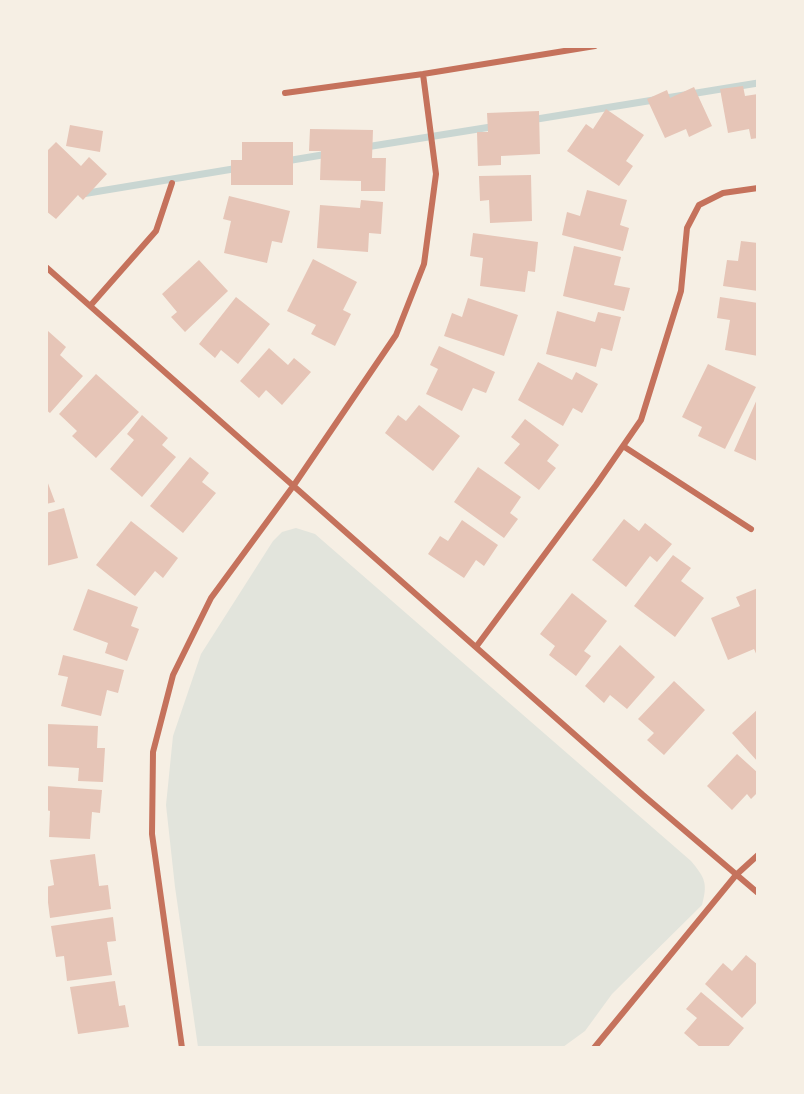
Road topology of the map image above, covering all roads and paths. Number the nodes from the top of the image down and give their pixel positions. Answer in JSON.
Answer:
{"nodes":[{"id":1,"x":595,"y":46,"type":"edge"},
{"id":2,"x":423,"y":74,"type":"junction"},
{"id":3,"x":285,"y":93,"type":"dead end"},
{"id":4,"x":172,"y":183,"type":"dead end"},
{"id":5,"x":758,"y":188,"type":"edge"},
{"id":6,"x":46,"y":267,"type":"edge"},
{"id":7,"x":90,"y":306,"type":"junction"},
{"id":8,"x":623,"y":446,"type":"junction"},
{"id":9,"x":294,"y":485,"type":"junction"},
{"id":10,"x":751,"y":529,"type":"dead end"},
{"id":11,"x":476,"y":647,"type":"junction"},
{"id":12,"x":758,"y":855,"type":"edge"},
{"id":13,"x":736,"y":875,"type":"junction"},
{"id":14,"x":758,"y":893,"type":"edge"},
{"id":15,"x":182,"y":1047,"type":"edge"},
{"id":16,"x":594,"y":1047,"type":"edge"}],
"edges":[{"from":1,"to":2,"type":"street"},
{"from":2,"to":3,"type":"street"},
{"from":2,"to":9,"type":"street"},
{"from":4,"to":7,"type":"street"},
{"from":5,"to":8,"type":"street"},
{"from":6,"to":7,"type":"street"},
{"from":7,"to":9,"type":"street"},
{"from":8,"to":10,"type":"street"},
{"from":8,"to":11,"type":"street"},
{"from":9,"to":11,"type":"street"},
{"from":9,"to":15,"type":"street"},
{"from":11,"to":13,"type":"street"},
{"from":12,"to":13,"type":"street"},
{"from":13,"to":14,"type":"street"},
{"from":13,"to":16,"type":"street"}]}
